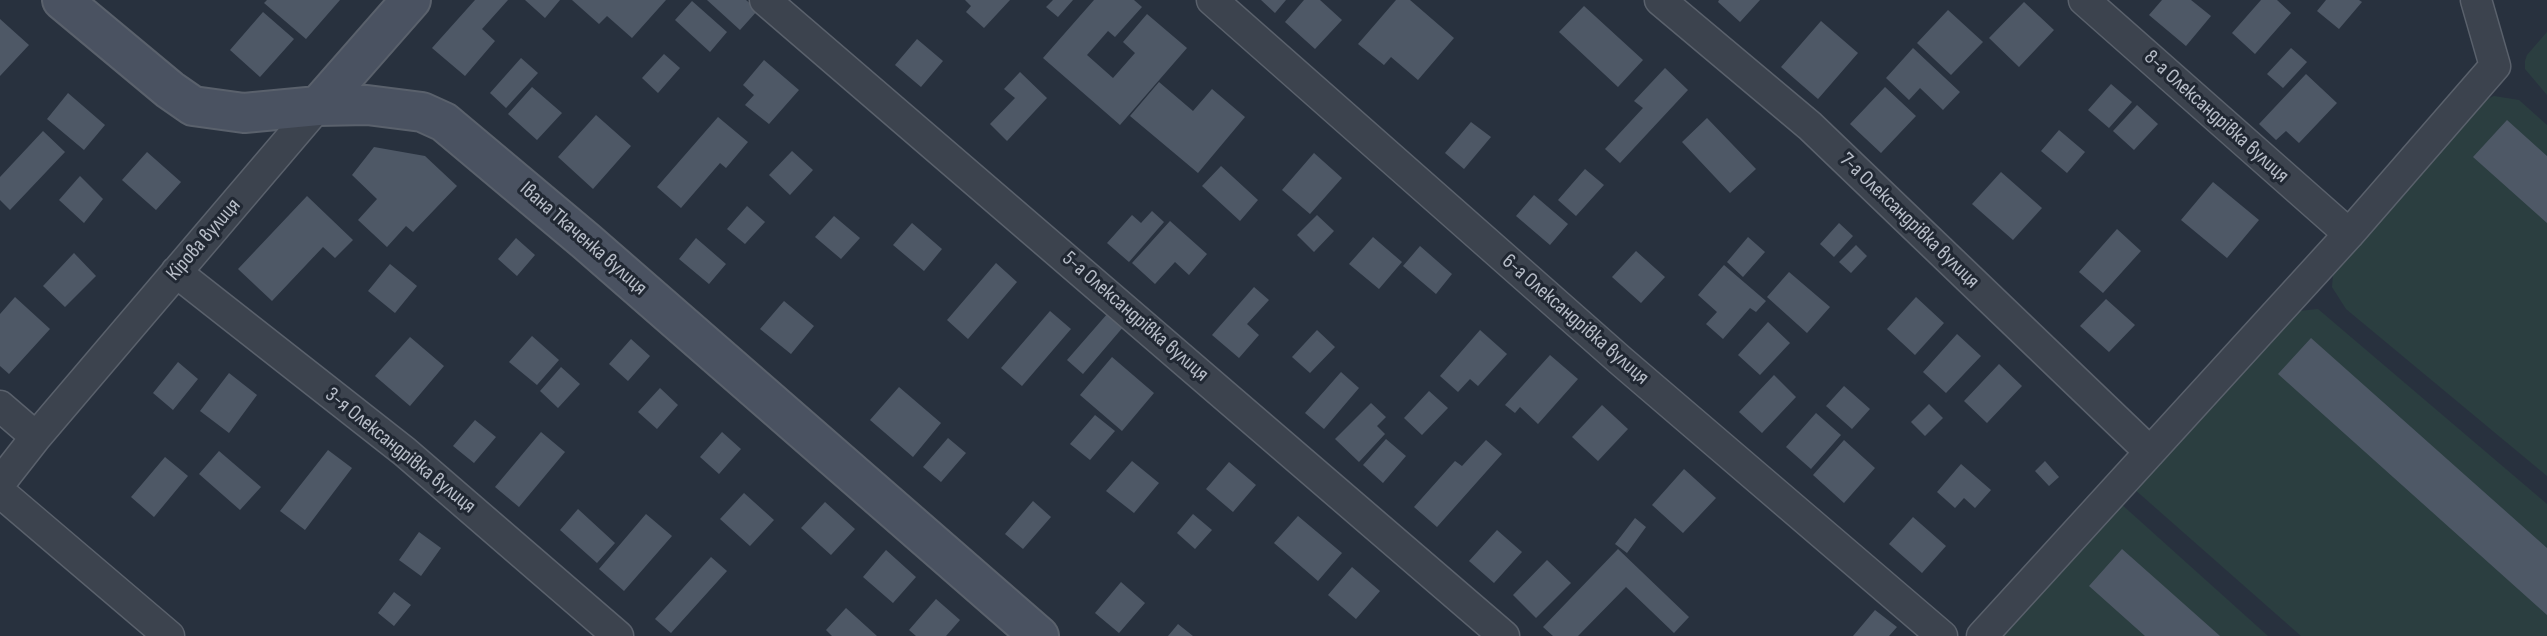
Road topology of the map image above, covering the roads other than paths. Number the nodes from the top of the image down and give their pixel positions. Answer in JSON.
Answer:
{"nodes":[{"id":1,"x":62,"y":0,"type":"edge"},
{"id":2,"x":411,"y":0,"type":"edge"},
{"id":3,"x":765,"y":0,"type":"edge"},
{"id":4,"x":1212,"y":0,"type":"edge"},
{"id":5,"x":1660,"y":0,"type":"edge"},
{"id":6,"x":2084,"y":0,"type":"edge"},
{"id":7,"x":2476,"y":0,"type":"edge"},
{"id":8,"x":318,"y":106,"type":"junction"},
{"id":9,"x":2348,"y":234,"type":"junction"},
{"id":10,"x":176,"y":272,"type":"junction"},
{"id":11,"x":0,"y":406,"type":"edge"},
{"id":12,"x":36,"y":436,"type":"junction"},
{"id":13,"x":2150,"y":452,"type":"junction"},
{"id":14,"x":0,"y":483,"type":"edge"},
{"id":15,"x":0,"y":492,"type":"edge"},
{"id":16,"x":169,"y":636,"type":"edge"},
{"id":17,"x":618,"y":636,"type":"edge"},
{"id":18,"x":1039,"y":636,"type":"edge"},
{"id":19,"x":1504,"y":636,"type":"edge"},
{"id":20,"x":1942,"y":636,"type":"edge"},
{"id":21,"x":1982,"y":636,"type":"edge"}],
"edges":[{"from":1,"to":8,"type":"main road","name":"Івана Ткаченка вулиця"},
{"from":2,"to":8,"type":"main road","name":"Кірова вулиця"},
{"from":3,"to":19,"type":"street","name":"5-а Олександрівка вулиця"},
{"from":4,"to":20,"type":"street","name":"6-а Олександрівка вулиця"},
{"from":5,"to":13,"type":"street","name":"7-а Олександрівка вулиця"},
{"from":6,"to":9,"type":"street","name":"8-а Олександрівка вулиця"},
{"from":7,"to":9,"type":"street"},
{"from":8,"to":10,"type":"street","name":"Кірова вулиця"},
{"from":8,"to":18,"type":"main road","name":"Івана Ткаченка вулиця"},
{"from":9,"to":13,"type":"street"},
{"from":10,"to":12,"type":"street","name":"Кірова вулиця"},
{"from":10,"to":17,"type":"street","name":"3-я Олександрівка вулиця"},
{"from":11,"to":12,"type":"street"},
{"from":12,"to":14,"type":"street","name":"Кірова вулиця"},
{"from":13,"to":21,"type":"street"},
{"from":15,"to":16,"type":"street"}]}
